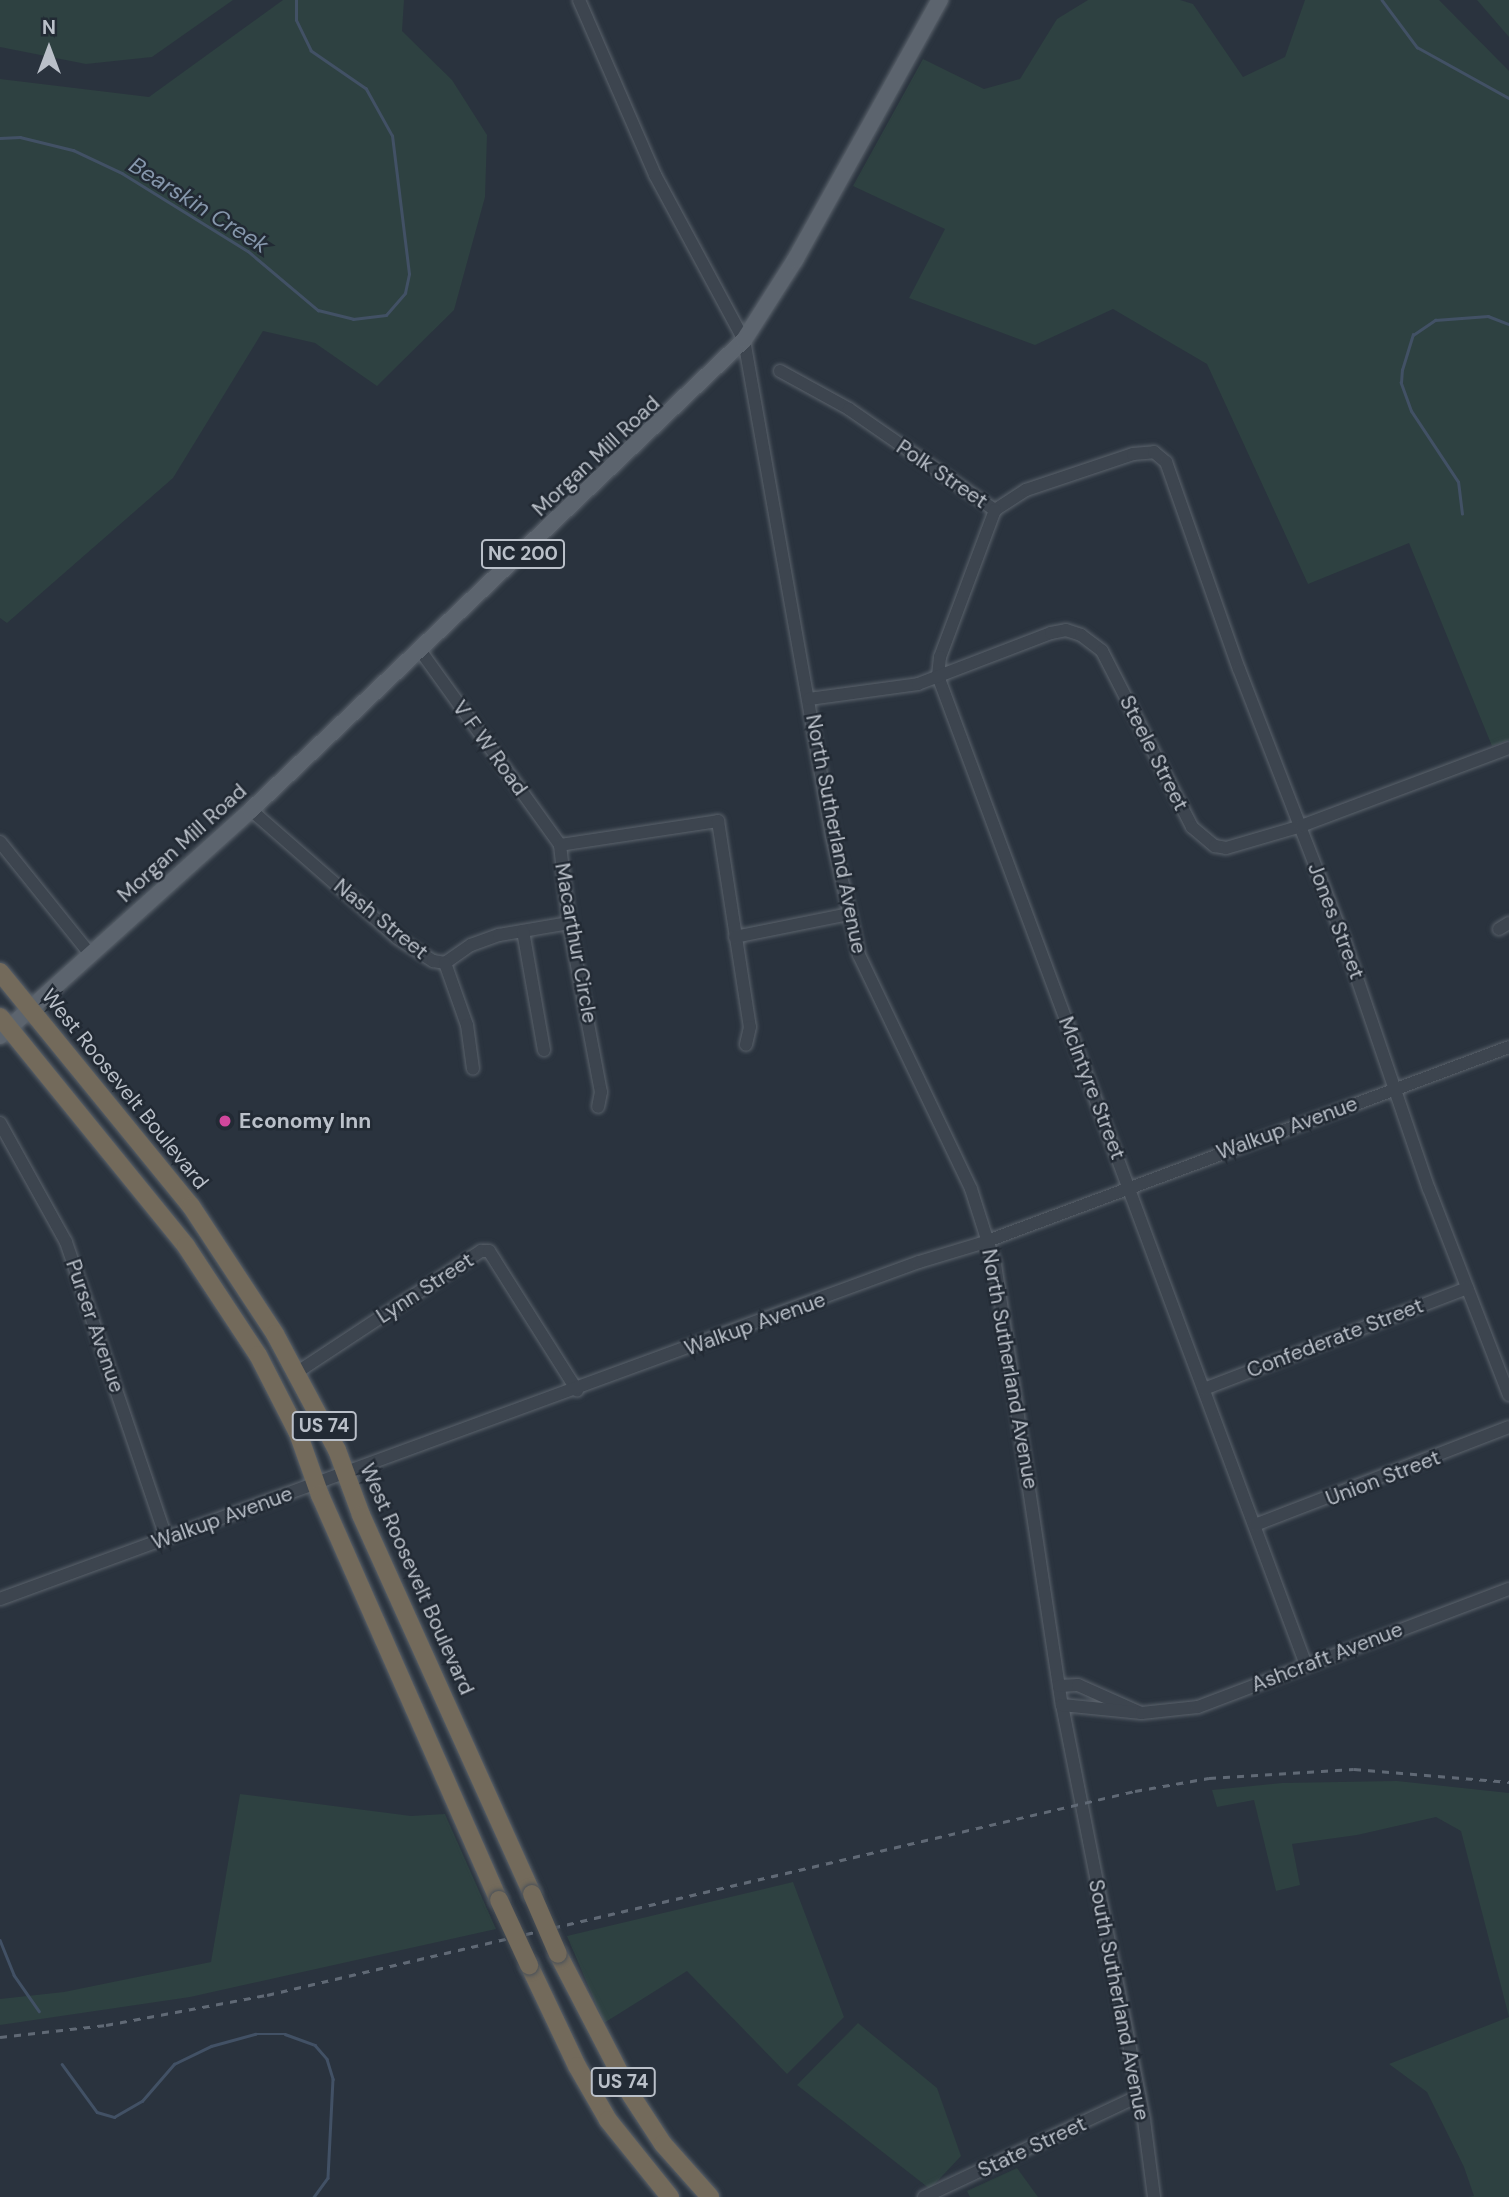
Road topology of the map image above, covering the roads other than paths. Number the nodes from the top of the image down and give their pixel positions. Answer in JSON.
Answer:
{"nodes":[{"id":1,"x":579,"y":0,"type":"edge"},
{"id":2,"x":940,"y":0,"type":"edge"},
{"id":3,"x":744,"y":340,"type":"junction"},
{"id":4,"x":780,"y":371,"type":"dead end"},
{"id":5,"x":1154,"y":452,"type":"joint"},
{"id":6,"x":995,"y":510,"type":"junction"},
{"id":7,"x":420,"y":650,"type":"junction"},
{"id":8,"x":938,"y":676,"type":"junction"},
{"id":9,"x":809,"y":699,"type":"junction"},
{"id":10,"x":1509,"y":748,"type":"edge"},
{"id":11,"x":251,"y":810,"type":"junction"},
{"id":12,"x":1301,"y":827,"type":"junction"},
{"id":13,"x":0,"y":842,"type":"edge"},
{"id":14,"x":560,"y":845,"type":"junction"},
{"id":15,"x":849,"y":914,"type":"junction"},
{"id":16,"x":569,"y":923,"type":"junction"},
{"id":17,"x":523,"y":931,"type":"junction"},
{"id":18,"x":735,"y":937,"type":"junction"},
{"id":19,"x":90,"y":954,"type":"junction"},
{"id":20,"x":444,"y":963,"type":"junction"},
{"id":21,"x":0,"y":972,"type":"edge"},
{"id":22,"x":30,"y":1009,"type":"junction"},
{"id":23,"x":3,"y":1027,"type":"edge"},
{"id":24,"x":746,"y":1045,"type":"dead end"},
{"id":25,"x":1509,"y":1047,"type":"edge"},
{"id":26,"x":544,"y":1050,"type":"dead end"},
{"id":27,"x":473,"y":1069,"type":"dead end"},
{"id":28,"x":1396,"y":1087,"type":"junction"},
{"id":29,"x":598,"y":1107,"type":"dead end"},
{"id":30,"x":0,"y":1123,"type":"edge"},
{"id":31,"x":1129,"y":1187,"type":"junction"},
{"id":32,"x":988,"y":1241,"type":"junction"},
{"id":33,"x":1467,"y":1287,"type":"junction"},
{"id":34,"x":296,"y":1373,"type":"junction"},
{"id":35,"x":1204,"y":1389,"type":"junction"},
{"id":36,"x":578,"y":1390,"type":"junction"},
{"id":37,"x":1509,"y":1395,"type":"edge"},
{"id":38,"x":1509,"y":1427,"type":"edge"},
{"id":39,"x":345,"y":1471,"type":"junction"},
{"id":40,"x":316,"y":1482,"type":"junction"},
{"id":41,"x":1255,"y":1525,"type":"junction"},
{"id":42,"x":166,"y":1538,"type":"junction"},
{"id":43,"x":1509,"y":1589,"type":"edge"},
{"id":44,"x":0,"y":1599,"type":"edge"},
{"id":45,"x":1306,"y":1665,"type":"junction"},
{"id":46,"x":1059,"y":1685,"type":"junction"},
{"id":47,"x":1062,"y":1705,"type":"junction"},
{"id":48,"x":1142,"y":1713,"type":"junction"},
{"id":49,"x":1080,"y":1804,"type":"joint"},
{"id":50,"x":1139,"y":2096,"type":"junction"},
{"id":51,"x":670,"y":2197,"type":"edge"},
{"id":52,"x":710,"y":2197,"type":"edge"},
{"id":53,"x":924,"y":2197,"type":"edge"},
{"id":54,"x":1154,"y":2197,"type":"edge"}],
"edges":[{"from":1,"to":3,"type":"street","name":"North Sutherland Avenue"},
{"from":2,"to":3,"type":"main road","name":"Morgan Mill Road","number":"NC 200"},
{"from":3,"to":7,"type":"main road","name":"Morgan Mill Road","number":"NC 200"},
{"from":3,"to":9,"type":"street","name":"North Sutherland Avenue"},
{"from":4,"to":6,"type":"street","name":"Polk Street"},
{"from":5,"to":6,"type":"street","name":"Polk Street"},
{"from":5,"to":12,"type":"street","name":"Jones Street"},
{"from":6,"to":8,"type":"street"},
{"from":7,"to":11,"type":"main road","name":"Morgan Mill Road","number":"NC 200"},
{"from":7,"to":14,"type":"street","name":"V F W Road"},
{"from":8,"to":9,"type":"street","name":"Steele Street"},
{"from":8,"to":12,"type":"street","name":"Steele Street"},
{"from":8,"to":31,"type":"street","name":"McIntyre Street"},
{"from":9,"to":15,"type":"street","name":"North Sutherland Avenue"},
{"from":10,"to":12,"type":"street","name":"Steele Street"},
{"from":11,"to":19,"type":"main road","name":"Morgan Mill Road","number":"NC 200"},
{"from":11,"to":20,"type":"street","name":"Nash Street"},
{"from":12,"to":28,"type":"street","name":"Jones Street"},
{"from":13,"to":19,"type":"street"},
{"from":14,"to":16,"type":"street","name":"Macarthur Circle"},
{"from":14,"to":18,"type":"street","name":"Macarthur Circle"},
{"from":15,"to":18,"type":"street"},
{"from":15,"to":32,"type":"street","name":"North Sutherland Avenue"},
{"from":16,"to":17,"type":"street","name":"Nash Street"},
{"from":16,"to":29,"type":"street","name":"Macarthur Circle"},
{"from":17,"to":20,"type":"street","name":"Nash Street"},
{"from":17,"to":26,"type":"street"},
{"from":18,"to":24,"type":"street","name":"Macarthur Circle"},
{"from":19,"to":22,"type":"main road","name":"Morgan Mill Road","number":"NC 200"},
{"from":20,"to":27,"type":"street"},
{"from":21,"to":22,"type":"highway","name":"West Roosevelt Boulevard","number":"US 74"},
{"from":22,"to":23,"type":"main road","name":"Morgan Mill Road","number":"NC 200"},
{"from":22,"to":34,"type":"highway","name":"West Roosevelt Boulevard","number":"US 74"},
{"from":23,"to":40,"type":"highway","number":"US 74"},
{"from":25,"to":28,"type":"street","name":"Walkup Avenue"},
{"from":28,"to":31,"type":"street","name":"Walkup Avenue"},
{"from":28,"to":33,"type":"street","name":"Jones Street"},
{"from":30,"to":42,"type":"street","name":"Purser Avenue"},
{"from":31,"to":32,"type":"street","name":"Walkup Avenue"},
{"from":31,"to":35,"type":"street","name":"McIntyre Street"},
{"from":32,"to":36,"type":"street","name":"Walkup Avenue"},
{"from":32,"to":46,"type":"street","name":"North Sutherland Avenue"},
{"from":33,"to":35,"type":"street","name":"Confederate Street"},
{"from":33,"to":37,"type":"street","name":"Jones Street"},
{"from":34,"to":36,"type":"street","name":"Lynn Street"},
{"from":34,"to":39,"type":"highway","name":"West Roosevelt Boulevard","number":"US 74"},
{"from":35,"to":41,"type":"street","name":"McIntyre Street"},
{"from":36,"to":39,"type":"street","name":"Walkup Avenue"},
{"from":38,"to":41,"type":"street","name":"Union Street"},
{"from":39,"to":40,"type":"street","name":"Walkup Avenue"},
{"from":39,"to":52,"type":"highway","name":"West Roosevelt Boulevard","number":"US 74","bridge":true},
{"from":40,"to":42,"type":"street","name":"Walkup Avenue"},
{"from":40,"to":51,"type":"highway","number":"US 74","bridge":true},
{"from":41,"to":45,"type":"street","name":"McIntyre Street"},
{"from":42,"to":44,"type":"street","name":"Walkup Avenue"},
{"from":43,"to":45,"type":"street","name":"Ashcraft Avenue"},
{"from":45,"to":48,"type":"street","name":"Ashcraft Avenue"},
{"from":46,"to":47,"type":"street","name":"North Sutherland Avenue"},
{"from":46,"to":48,"type":"street","name":"Ashcraft Avenue"},
{"from":47,"to":48,"type":"street","name":"Ashcraft Avenue"},
{"from":47,"to":49,"type":"street","name":"North Sutherland Avenue"},
{"from":49,"to":50,"type":"street","name":"South Sutherland Avenue"},
{"from":50,"to":53,"type":"street","name":"State Street"},
{"from":50,"to":54,"type":"street","name":"South Sutherland Avenue"}]}
